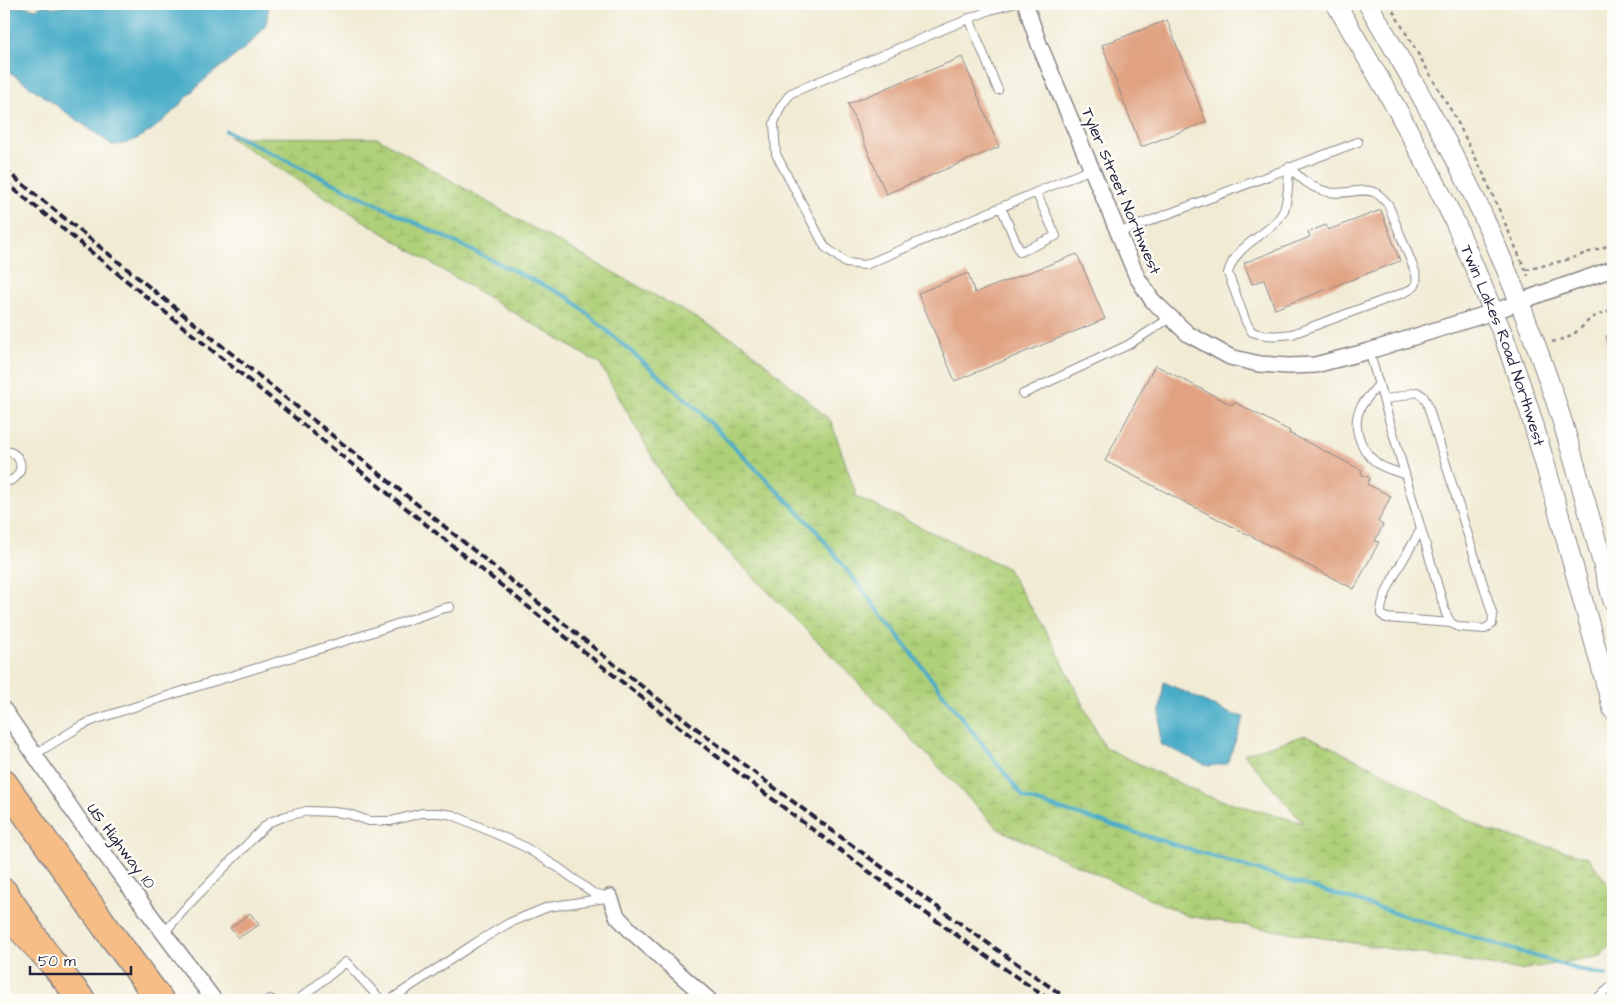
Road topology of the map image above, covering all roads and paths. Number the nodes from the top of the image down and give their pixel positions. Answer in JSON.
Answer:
{"nodes":[{"id":1,"x":1012,"y":4,"type":"edge"},
{"id":2,"x":1026,"y":4,"type":"edge"},
{"id":3,"x":1368,"y":4,"type":"edge"},
{"id":4,"x":1340,"y":7,"type":"edge"},
{"id":5,"x":969,"y":18,"type":"junction"},
{"id":6,"x":998,"y":90,"type":"dead end"},
{"id":7,"x":1358,"y":142,"type":"dead end"},
{"id":8,"x":1289,"y":167,"type":"junction"},
{"id":9,"x":1092,"y":169,"type":"junction"},
{"id":10,"x":1036,"y":192,"type":"junction"},
{"id":11,"x":1001,"y":207,"type":"junction"},
{"id":12,"x":1118,"y":232,"type":"junction"},
{"id":13,"x":1613,"y":244,"type":"edge"},
{"id":14,"x":1613,"y":269,"type":"edge"},
{"id":15,"x":1528,"y":276,"type":"dead end"},
{"id":16,"x":1519,"y":302,"type":"junction"},
{"id":17,"x":1613,"y":309,"type":"edge"},
{"id":18,"x":1493,"y":312,"type":"junction"},
{"id":19,"x":1170,"y":318,"type":"junction"},
{"id":20,"x":1552,"y":342,"type":"dead end"},
{"id":21,"x":1369,"y":351,"type":"junction"},
{"id":22,"x":1379,"y":384,"type":"junction"},
{"id":23,"x":1023,"y":394,"type":"dead end"},
{"id":24,"x":1384,"y":400,"type":"junction"},
{"id":25,"x":4,"y":451,"type":"edge"},
{"id":26,"x":1405,"y":475,"type":"junction"},
{"id":27,"x":4,"y":482,"type":"edge"},
{"id":28,"x":1421,"y":529,"type":"junction"},
{"id":29,"x":1613,"y":601,"type":"edge"},
{"id":30,"x":450,"y":608,"type":"dead end"},
{"id":31,"x":1451,"y":623,"type":"junction"},
{"id":32,"x":4,"y":710,"type":"edge"},
{"id":33,"x":1613,"y":710,"type":"edge"},
{"id":34,"x":34,"y":755,"type":"junction"},
{"id":35,"x":4,"y":784,"type":"edge"},
{"id":36,"x":4,"y":892,"type":"edge"},
{"id":37,"x":610,"y":897,"type":"junction"},
{"id":38,"x":4,"y":910,"type":"edge"},
{"id":39,"x":164,"y":933,"type":"junction"},
{"id":40,"x":46,"y":955,"type":"junction"},
{"id":41,"x":1613,"y":985,"type":"edge"},
{"id":42,"x":402,"y":997,"type":"edge"},
{"id":43,"x":82,"y":1000,"type":"edge"},
{"id":44,"x":160,"y":1000,"type":"edge"},
{"id":45,"x":214,"y":1000,"type":"edge"},
{"id":46,"x":268,"y":1000,"type":"edge"},
{"id":47,"x":272,"y":1000,"type":"edge"},
{"id":48,"x":298,"y":1000,"type":"edge"},
{"id":49,"x":381,"y":1000,"type":"edge"},
{"id":50,"x":390,"y":1000,"type":"edge"},
{"id":51,"x":709,"y":1000,"type":"edge"},
{"id":52,"x":1595,"y":1000,"type":"edge"}],
"edges":[{"from":1,"to":5,"type":"lane"},
{"from":2,"to":9,"type":"street","name":"Tyler Street Northwest"},
{"from":3,"to":16,"type":"street","name":"Twin Lakes Road Northwest"},
{"from":4,"to":18,"type":"street","name":"Twin Lakes Road Northwest"},
{"from":5,"to":6,"type":"lane"},
{"from":5,"to":11,"type":"lane"},
{"from":7,"to":8,"type":"lane"},
{"from":8,"to":8,"type":"lane"},
{"from":8,"to":12,"type":"lane"},
{"from":9,"to":10,"type":"lane"},
{"from":9,"to":12,"type":"street","name":"Tyler Street Northwest"},
{"from":10,"to":11,"type":"lane"},
{"from":10,"to":11,"type":"lane"},
{"from":12,"to":19,"type":"street","name":"Tyler Street Northwest"},
{"from":13,"to":15,"type":"path"},
{"from":14,"to":16,"type":"street","name":"Tyler Street Northwest"},
{"from":16,"to":18,"type":"street","name":"Tyler Street Northwest"},
{"from":16,"to":29,"type":"street","name":"Twin Lakes Road Northwest"},
{"from":17,"to":20,"type":"path"},
{"from":18,"to":21,"type":"street","name":"Tyler Street Northwest"},
{"from":18,"to":33,"type":"street","name":"Twin Lakes Road Northwest"},
{"from":19,"to":21,"type":"street","name":"Tyler Street Northwest"},
{"from":19,"to":23,"type":"lane"},
{"from":21,"to":22,"type":"lane"},
{"from":22,"to":24,"type":"lane"},
{"from":22,"to":26,"type":"lane"},
{"from":24,"to":26,"type":"lane"},
{"from":24,"to":31,"type":"lane"},
{"from":25,"to":27,"type":"lane"},
{"from":26,"to":28,"type":"lane"},
{"from":28,"to":31,"type":"lane"},
{"from":28,"to":31,"type":"lane"},
{"from":30,"to":34,"type":"lane"},
{"from":32,"to":34,"type":"street","name":"US Highway 10"},
{"from":34,"to":39,"type":"street","name":"US Highway 10"},
{"from":35,"to":44,"type":"highway"},
{"from":36,"to":40,"type":"highway"},
{"from":37,"to":39,"type":"lane"},
{"from":37,"to":42,"type":"lane"},
{"from":37,"to":51,"type":"street"},
{"from":38,"to":40,"type":"highway"},
{"from":39,"to":45,"type":"street","name":"US Highway 10"},
{"from":40,"to":43,"type":"highway"},
{"from":41,"to":52,"type":"lane"},
{"from":42,"to":50,"type":"lane"},
{"from":46,"to":47,"type":"lane"},
{"from":48,"to":49,"type":"lane"}]}
